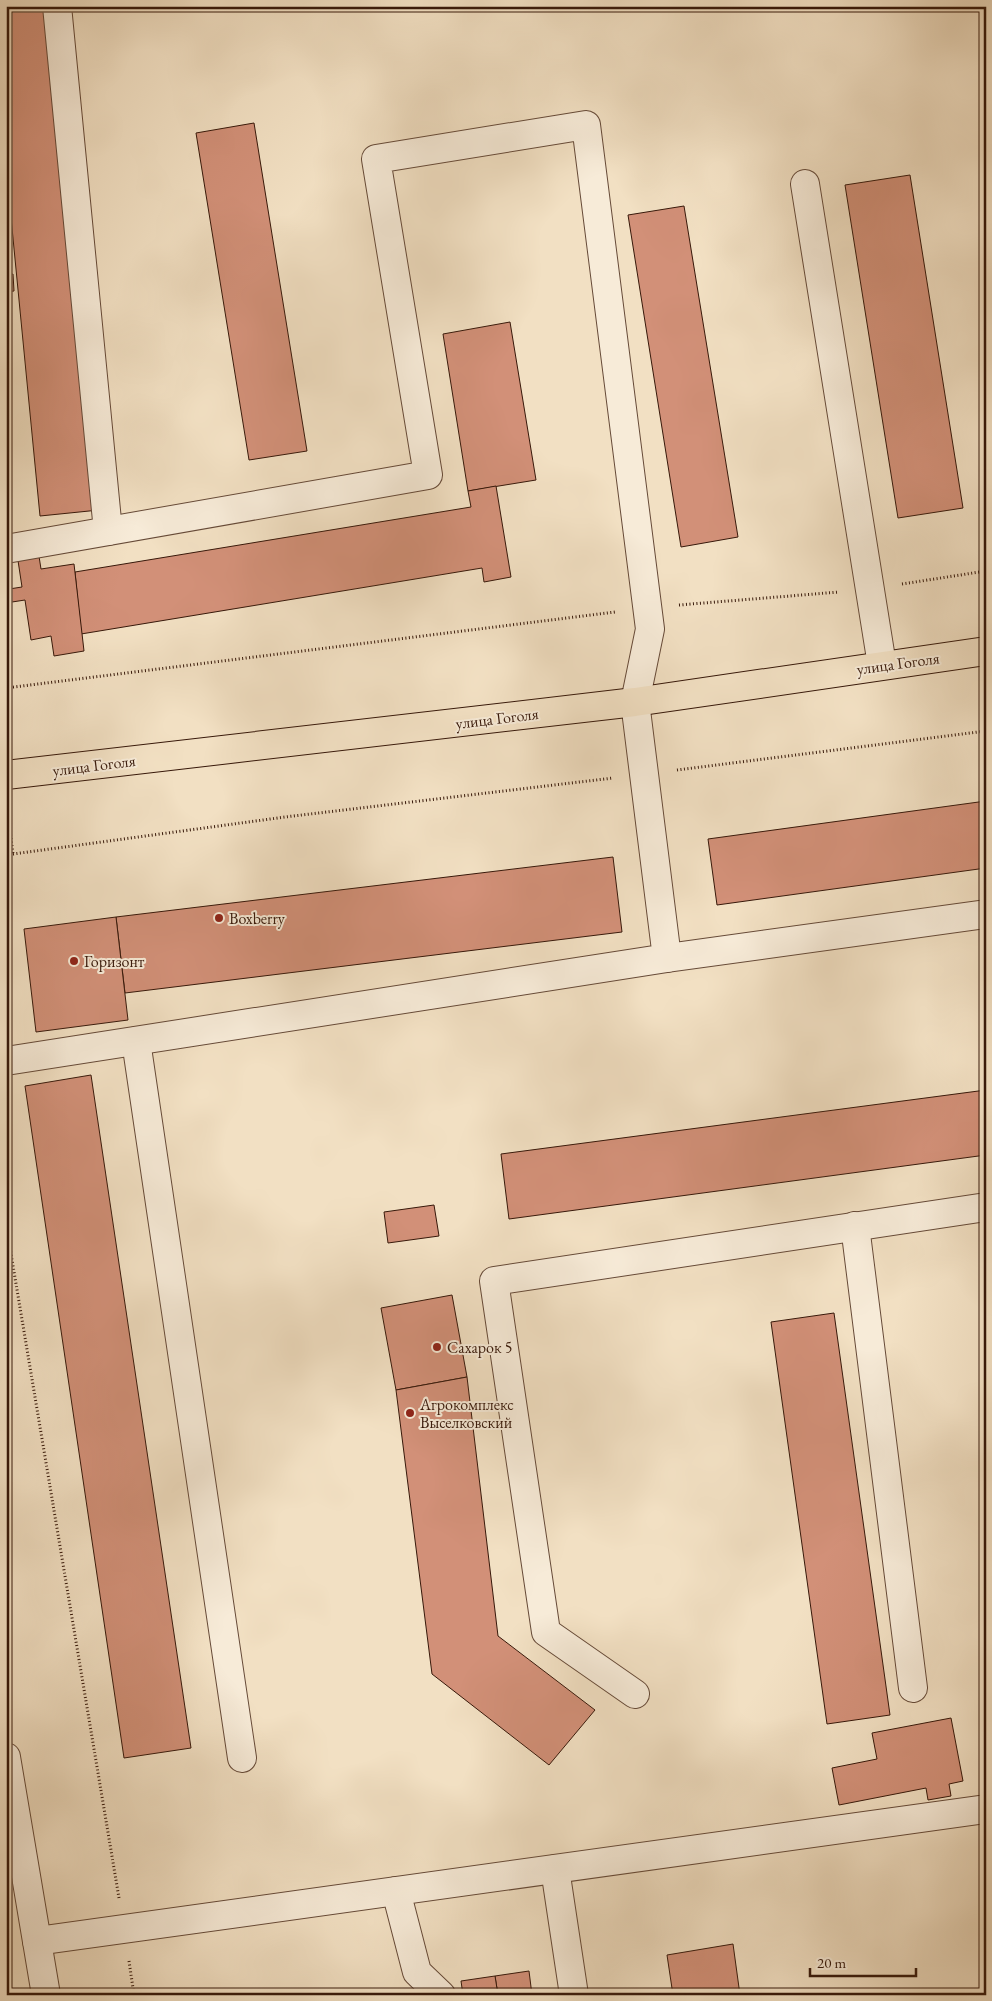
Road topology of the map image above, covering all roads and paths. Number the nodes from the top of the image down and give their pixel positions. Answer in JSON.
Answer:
{"nodes":[{"id":1,"x":57,"y":6,"type":"edge"},
{"id":2,"x":805,"y":184,"type":"dead end"},
{"id":3,"x":108,"y":531,"type":"junction"},
{"id":4,"x":6,"y":549,"type":"edge"},
{"id":5,"x":986,"y":571,"type":"edge"},
{"id":6,"x":870,"y":589,"type":"junction"},
{"id":7,"x":648,"y":608,"type":"junction"},
{"id":8,"x":986,"y":651,"type":"edge"},
{"id":9,"x":882,"y":666,"type":"junction"},
{"id":10,"x":6,"y":688,"type":"edge"},
{"id":11,"x":635,"y":702,"type":"junction"},
{"id":12,"x":986,"y":732,"type":"edge"},
{"id":13,"x":644,"y":774,"type":"junction"},
{"id":14,"x":6,"y":776,"type":"edge"},
{"id":15,"x":6,"y":804,"type":"edge"},
{"id":16,"x":13,"y":854,"type":"junction"},
{"id":17,"x":6,"y":855,"type":"edge"},
{"id":18,"x":986,"y":914,"type":"edge"},
{"id":19,"x":667,"y":958,"type":"junction"},
{"id":20,"x":136,"y":1041,"type":"junction"},
{"id":21,"x":6,"y":1061,"type":"edge"},
{"id":22,"x":986,"y":1207,"type":"edge"},
{"id":23,"x":6,"y":1224,"type":"edge"},
{"id":24,"x":855,"y":1226,"type":"junction"},
{"id":25,"x":913,"y":1688,"type":"dead end"},
{"id":26,"x":635,"y":1694,"type":"dead end"},
{"id":27,"x":6,"y":1757,"type":"edge"},
{"id":28,"x":242,"y":1758,"type":"dead end"},
{"id":29,"x":986,"y":1809,"type":"edge"},
{"id":30,"x":555,"y":1869,"type":"junction"},
{"id":31,"x":396,"y":1891,"type":"junction"},
{"id":32,"x":124,"y":1929,"type":"junction"},
{"id":33,"x":37,"y":1941,"type":"junction"},
{"id":34,"x":46,"y":1995,"type":"edge"},
{"id":35,"x":134,"y":1995,"type":"edge"},
{"id":36,"x":441,"y":1995,"type":"edge"},
{"id":37,"x":574,"y":1995,"type":"edge"}],
"edges":[{"from":1,"to":3,"type":"street"},
{"from":2,"to":6,"type":"street"},
{"from":3,"to":4,"type":"street"},
{"from":3,"to":7,"type":"street"},
{"from":5,"to":6,"type":"path"},
{"from":6,"to":7,"type":"path"},
{"from":6,"to":9,"type":"street"},
{"from":7,"to":10,"type":"path"},
{"from":7,"to":11,"type":"street"},
{"from":8,"to":9,"type":"main road","name":"улица Гоголя"},
{"from":9,"to":11,"type":"main road","name":"улица Гоголя"},
{"from":11,"to":13,"type":"street"},
{"from":11,"to":14,"type":"main road","name":"улица Гоголя"},
{"from":12,"to":13,"type":"path"},
{"from":13,"to":16,"type":"path"},
{"from":13,"to":19,"type":"street"},
{"from":15,"to":16,"type":"path"},
{"from":16,"to":17,"type":"path"},
{"from":18,"to":19,"type":"street"},
{"from":19,"to":20,"type":"street"},
{"from":20,"to":21,"type":"street"},
{"from":20,"to":28,"type":"street"},
{"from":22,"to":24,"type":"street"},
{"from":23,"to":32,"type":"path"},
{"from":24,"to":25,"type":"street"},
{"from":24,"to":26,"type":"street"},
{"from":27,"to":33,"type":"street"},
{"from":29,"to":30,"type":"street"},
{"from":30,"to":31,"type":"street"},
{"from":30,"to":37,"type":"street"},
{"from":31,"to":32,"type":"street"},
{"from":31,"to":36,"type":"street"},
{"from":32,"to":33,"type":"street"},
{"from":32,"to":35,"type":"path"},
{"from":33,"to":34,"type":"street"}]}
